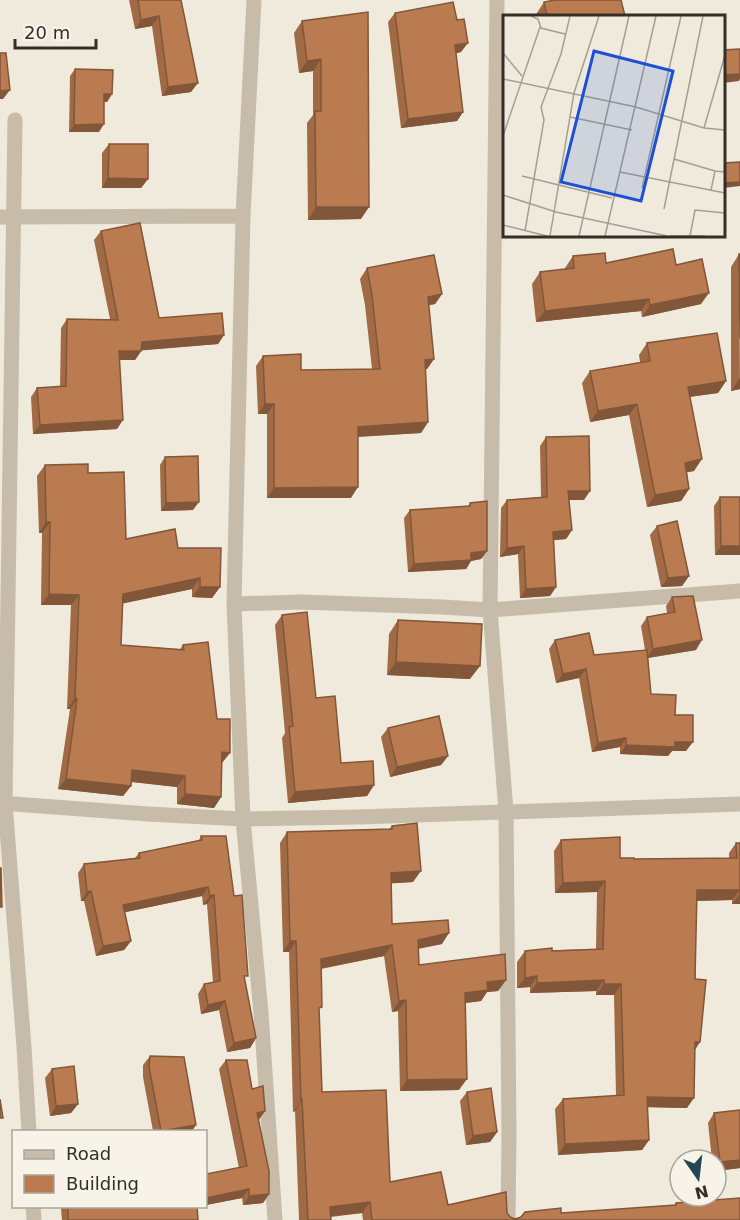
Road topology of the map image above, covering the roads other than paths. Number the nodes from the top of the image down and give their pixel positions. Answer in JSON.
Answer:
{"nodes":[{"id":1,"x":254,"y":0,"type":"edge"},
{"id":2,"x":497,"y":0,"type":"edge"},
{"id":3,"x":15,"y":120,"type":"dead end"},
{"id":4,"x":243,"y":216,"type":"junction"},
{"id":5,"x":7,"y":217,"type":"edge"},
{"id":6,"x":740,"y":591,"type":"edge"},
{"id":7,"x":234,"y":604,"type":"junction"},
{"id":8,"x":490,"y":610,"type":"junction"},
{"id":9,"x":2,"y":803,"type":"edge"},
{"id":10,"x":740,"y":804,"type":"edge"},
{"id":11,"x":506,"y":811,"type":"junction"},
{"id":12,"x":243,"y":819,"type":"junction"},
{"id":13,"x":29,"y":1130,"type":"edge"},
{"id":14,"x":276,"y":1220,"type":"edge"},
{"id":15,"x":508,"y":1220,"type":"edge"}],
"edges":[{"from":1,"to":4,"type":"street"},
{"from":2,"to":8,"type":"street"},
{"from":3,"to":5,"type":"street"},
{"from":4,"to":5,"type":"street"},
{"from":4,"to":7,"type":"street"},
{"from":5,"to":9,"type":"street"},
{"from":6,"to":8,"type":"street"},
{"from":7,"to":8,"type":"street"},
{"from":7,"to":12,"type":"street"},
{"from":8,"to":11,"type":"street"},
{"from":9,"to":12,"type":"street"},
{"from":9,"to":13,"type":"street"},
{"from":10,"to":11,"type":"street"},
{"from":11,"to":12,"type":"street"},
{"from":11,"to":15,"type":"street"},
{"from":12,"to":14,"type":"street"}]}
